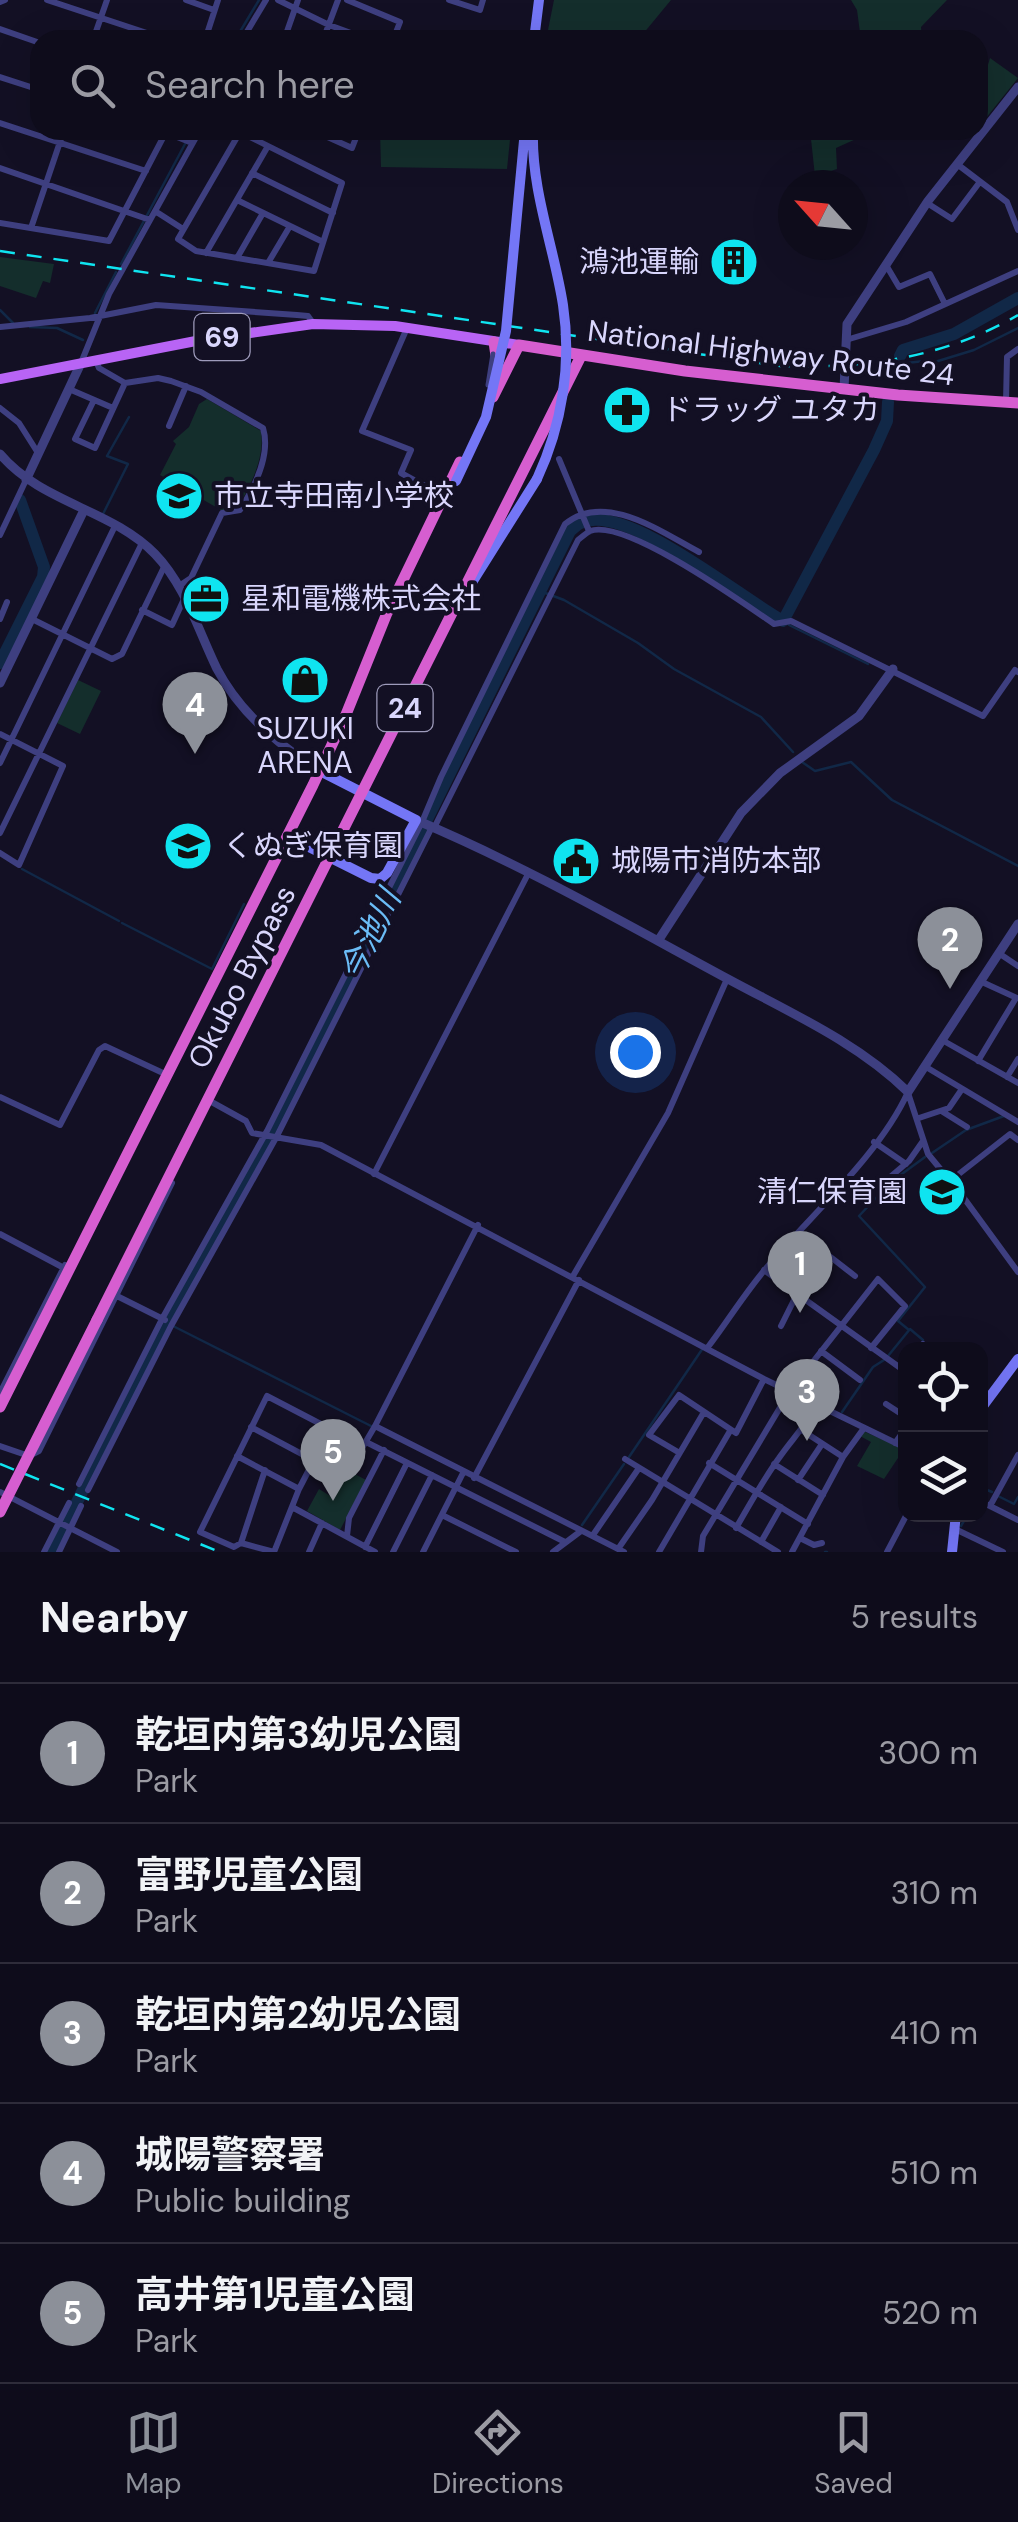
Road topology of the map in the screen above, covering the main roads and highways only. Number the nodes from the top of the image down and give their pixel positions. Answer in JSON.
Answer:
{"nodes":[{"id":1,"x":539,"y":0,"type":"edge"},
{"id":2,"x":535,"y":30,"type":"edge"},
{"id":3,"x":524,"y":140,"type":"edge"},
{"id":4,"x":533,"y":140,"type":"edge"},
{"id":5,"x":519,"y":345,"type":"junction"},
{"id":6,"x":495,"y":348,"type":"junction"},
{"id":7,"x":581,"y":356,"type":"junction"},
{"id":8,"x":0,"y":379,"type":"edge"},
{"id":9,"x":1012,"y":403,"type":"edge"},
{"id":10,"x":483,"y":416,"type":"junction"},
{"id":11,"x":456,"y":606,"type":"junction"},
{"id":12,"x":360,"y":677,"type":"junction"},
{"id":13,"x":320,"y":771,"type":"junction"},
{"id":14,"x":363,"y":794,"type":"junction"},
{"id":15,"x":288,"y":836,"type":"junction"},
{"id":16,"x":330,"y":858,"type":"junction"},
{"id":17,"x":1018,"y":1359,"type":"edge"},
{"id":18,"x":1014,"y":1371,"type":"edge"},
{"id":19,"x":988,"y":1401,"type":"edge"},
{"id":20,"x":0,"y":1407,"type":"edge"},
{"id":21,"x":0,"y":1512,"type":"edge"},
{"id":22,"x":955,"y":1522,"type":"edge"},
{"id":23,"x":952,"y":1552,"type":"edge"}],
"edges":[{"from":1,"to":2,"type":"main road"},
{"from":3,"to":12,"type":"main road","bridge":true},
{"from":4,"to":11,"type":"main road","bridge":true},
{"from":5,"to":6,"type":"main road","number":"69"},
{"from":5,"to":7,"type":"highway","name":"National Highway Route 24"},
{"from":5,"to":10,"type":"highway","name":"Okubo Bypass","number":"24"},
{"from":6,"to":8,"type":"main road","number":"69"},
{"from":6,"to":10,"type":"highway"},
{"from":7,"to":9,"type":"highway","name":"National Highway Route 24"},
{"from":7,"to":11,"type":"highway","name":"Okubo Bypass","number":"24"},
{"from":10,"to":12,"type":"highway","name":"Okubo Bypass","number":"24"},
{"from":11,"to":14,"type":"highway","name":"Okubo Bypass","number":"24"},
{"from":12,"to":13,"type":"highway","name":"Okubo Bypass","number":"24"},
{"from":13,"to":14,"type":"main road"},
{"from":13,"to":15,"type":"highway","name":"Okubo Bypass","number":"24"},
{"from":14,"to":16,"type":"highway","name":"Okubo Bypass","number":"24"},
{"from":14,"to":16,"type":"main road"},
{"from":15,"to":16,"type":"main road"},
{"from":15,"to":20,"type":"highway","name":"Okubo Bypass","number":"24"},
{"from":16,"to":21,"type":"highway","name":"Okubo Bypass","number":"24","bridge":true},
{"from":17,"to":18,"type":"main road"},
{"from":18,"to":19,"type":"main road"},
{"from":22,"to":23,"type":"main road"}]}
